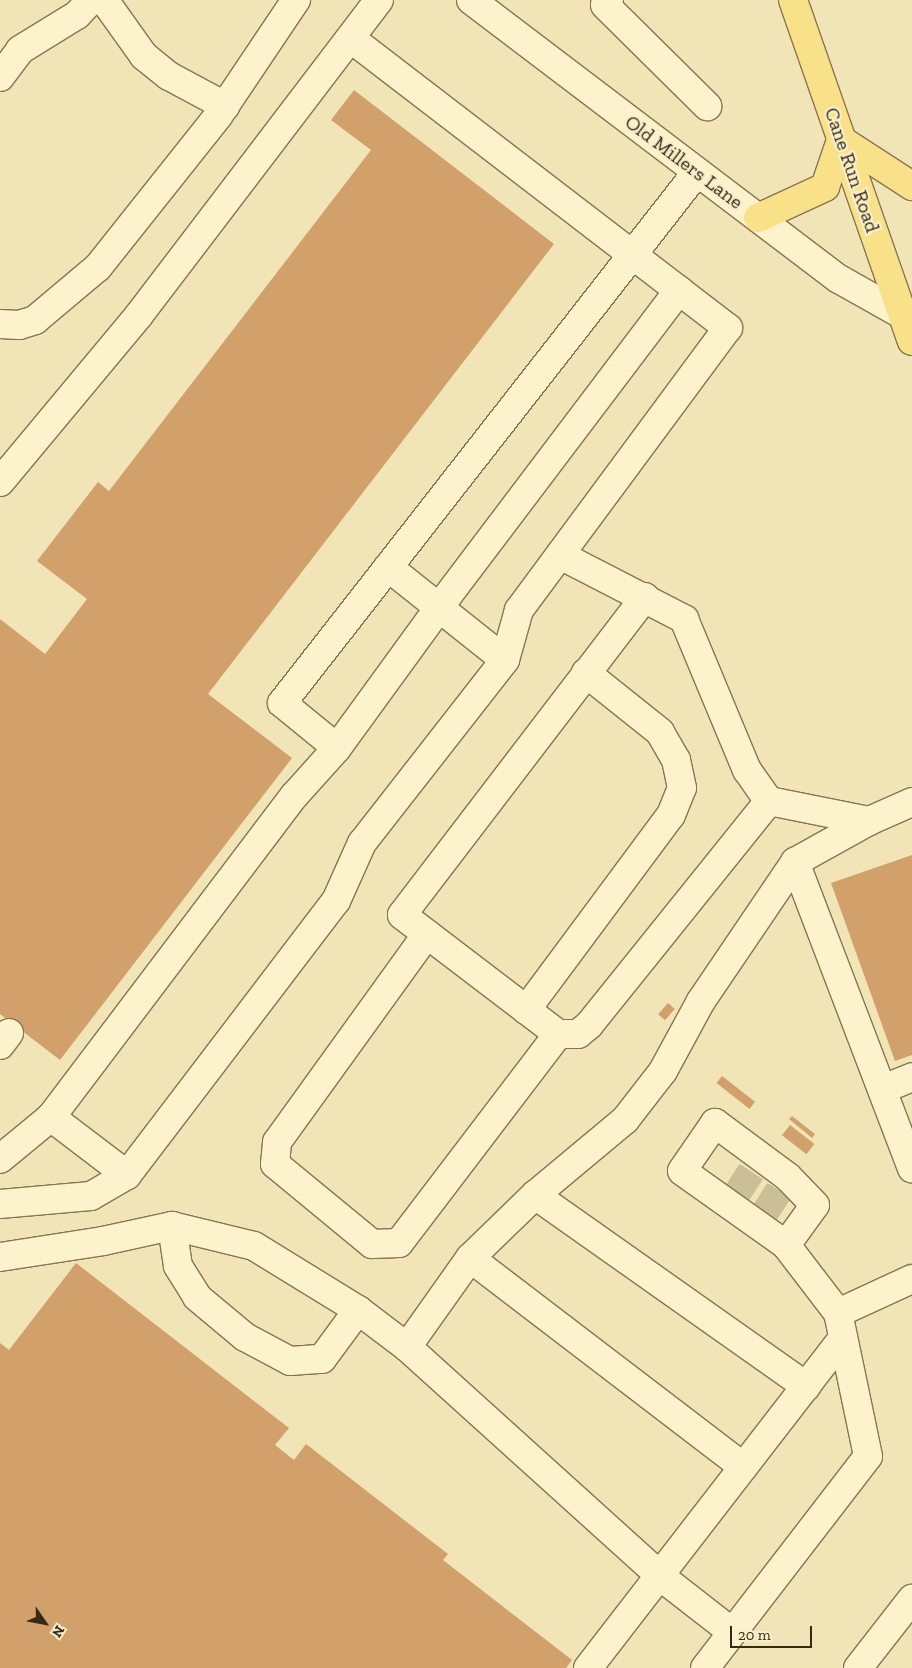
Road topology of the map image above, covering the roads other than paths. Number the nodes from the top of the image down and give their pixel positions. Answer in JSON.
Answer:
{"nodes":[{"id":1,"x":91,"y":0,"type":"edge"},
{"id":2,"x":104,"y":0,"type":"edge"},
{"id":3,"x":296,"y":0,"type":"edge"},
{"id":4,"x":379,"y":0,"type":"edge"},
{"id":5,"x":471,"y":0,"type":"edge"},
{"id":6,"x":608,"y":0,"type":"edge"},
{"id":7,"x":793,"y":0,"type":"edge"},
{"id":8,"x":350,"y":38,"type":"junction"},
{"id":9,"x":0,"y":77,"type":"edge"},
{"id":10,"x":224,"y":106,"type":"junction"},
{"id":11,"x":707,"y":106,"type":"dead end"},
{"id":12,"x":841,"y":140,"type":"junction"},
{"id":13,"x":697,"y":172,"type":"junction"},
{"id":14,"x":912,"y":186,"type":"edge"},
{"id":15,"x":758,"y":218,"type":"junction"},
{"id":16,"x":633,"y":255,"type":"junction"},
{"id":17,"x":679,"y":290,"type":"junction"},
{"id":18,"x":907,"y":312,"type":"edge"},
{"id":19,"x":0,"y":324,"type":"edge"},
{"id":20,"x":912,"y":340,"type":"edge"},
{"id":21,"x":0,"y":482,"type":"edge"},
{"id":22,"x":560,"y":555,"type":"junction"},
{"id":23,"x":388,"y":567,"type":"junction"},
{"id":24,"x":645,"y":597,"type":"junction"},
{"id":25,"x":440,"y":606,"type":"junction"},
{"id":26,"x":505,"y":660,"type":"junction"},
{"id":27,"x":586,"y":673,"type":"junction"},
{"id":28,"x":338,"y":748,"type":"junction"},
{"id":29,"x":768,"y":801,"type":"junction"},
{"id":30,"x":912,"y":802,"type":"edge"},
{"id":31,"x":868,"y":821,"type":"junction"},
{"id":32,"x":788,"y":870,"type":"junction"},
{"id":33,"x":427,"y":934,"type":"junction"},
{"id":34,"x":526,"y":1010,"type":"junction"},
{"id":35,"x":558,"y":1034,"type":"junction"},
{"id":36,"x":912,"y":1077,"type":"edge"},
{"id":37,"x":883,"y":1089,"type":"junction"},
{"id":38,"x":51,"y":1117,"type":"junction"},
{"id":39,"x":0,"y":1159,"type":"edge"},
{"id":40,"x":912,"y":1168,"type":"edge"},
{"id":41,"x":128,"y":1175,"type":"junction"},
{"id":42,"x":535,"y":1195,"type":"junction"},
{"id":43,"x":0,"y":1204,"type":"edge"},
{"id":44,"x":172,"y":1226,"type":"junction"},
{"id":45,"x":786,"y":1245,"type":"junction"},
{"id":46,"x":0,"y":1257,"type":"edge"},
{"id":47,"x":470,"y":1258,"type":"junction"},
{"id":48,"x":912,"y":1279,"type":"edge"},
{"id":49,"x":358,"y":1310,"type":"junction"},
{"id":50,"x":840,"y":1325,"type":"junction"},
{"id":51,"x":407,"y":1347,"type":"junction"},
{"id":52,"x":806,"y":1386,"type":"junction"},
{"id":53,"x":743,"y":1467,"type":"junction"},
{"id":54,"x":660,"y":1576,"type":"junction"},
{"id":55,"x":912,"y":1599,"type":"edge"},
{"id":56,"x":732,"y":1632,"type":"junction"},
{"id":57,"x":588,"y":1668,"type":"edge"},
{"id":58,"x":704,"y":1668,"type":"edge"},
{"id":59,"x":858,"y":1668,"type":"edge"}],
"edges":[{"from":1,"to":9,"type":"street"},
{"from":2,"to":10,"type":"street"},
{"from":3,"to":10,"type":"street"},
{"from":4,"to":8,"type":"street"},
{"from":5,"to":13,"type":"street","name":"Old Millers Lane"},
{"from":6,"to":11,"type":"street"},
{"from":7,"to":12,"type":"main road","name":"Cane Run Road"},
{"from":8,"to":16,"type":"street"},
{"from":8,"to":21,"type":"street"},
{"from":10,"to":19,"type":"street"},
{"from":12,"to":14,"type":"main road"},
{"from":12,"to":15,"type":"main road"},
{"from":12,"to":18,"type":"main road","name":"Cane Run Road"},
{"from":13,"to":15,"type":"street","name":"Old Millers Lane"},
{"from":13,"to":16,"type":"street"},
{"from":15,"to":18,"type":"street","name":"Old Millers Lane"},
{"from":16,"to":17,"type":"street"},
{"from":16,"to":23,"type":"street"},
{"from":17,"to":22,"type":"street"},
{"from":17,"to":25,"type":"street"},
{"from":18,"to":20,"type":"main road","name":"Cane Run Road"},
{"from":22,"to":24,"type":"street"},
{"from":22,"to":26,"type":"street"},
{"from":23,"to":25,"type":"street"},
{"from":23,"to":28,"type":"street"},
{"from":24,"to":27,"type":"street"},
{"from":24,"to":29,"type":"street"},
{"from":25,"to":26,"type":"street"},
{"from":25,"to":28,"type":"street"},
{"from":26,"to":41,"type":"street"},
{"from":27,"to":33,"type":"street"},
{"from":27,"to":34,"type":"street"},
{"from":28,"to":38,"type":"street"},
{"from":29,"to":31,"type":"street"},
{"from":29,"to":35,"type":"street"},
{"from":30,"to":31,"type":"street"},
{"from":31,"to":32,"type":"street"},
{"from":32,"to":37,"type":"street"},
{"from":32,"to":42,"type":"street"},
{"from":33,"to":34,"type":"street"},
{"from":33,"to":35,"type":"street"},
{"from":34,"to":35,"type":"street"},
{"from":36,"to":37,"type":"street"},
{"from":37,"to":40,"type":"street"},
{"from":38,"to":39,"type":"street"},
{"from":38,"to":41,"type":"street"},
{"from":41,"to":43,"type":"street"},
{"from":42,"to":47,"type":"street"},
{"from":42,"to":52,"type":"street"},
{"from":44,"to":46,"type":"street"},
{"from":44,"to":49,"type":"street"},
{"from":44,"to":49,"type":"street"},
{"from":45,"to":45,"type":"street"},
{"from":45,"to":50,"type":"street"},
{"from":47,"to":51,"type":"street"},
{"from":47,"to":53,"type":"street"},
{"from":48,"to":50,"type":"street"},
{"from":49,"to":51,"type":"street"},
{"from":50,"to":52,"type":"street"},
{"from":50,"to":56,"type":"street"},
{"from":51,"to":54,"type":"street"},
{"from":52,"to":53,"type":"street"},
{"from":53,"to":54,"type":"street"},
{"from":54,"to":56,"type":"street"},
{"from":54,"to":57,"type":"street"},
{"from":55,"to":59,"type":"street"},
{"from":56,"to":58,"type":"street"}]}
